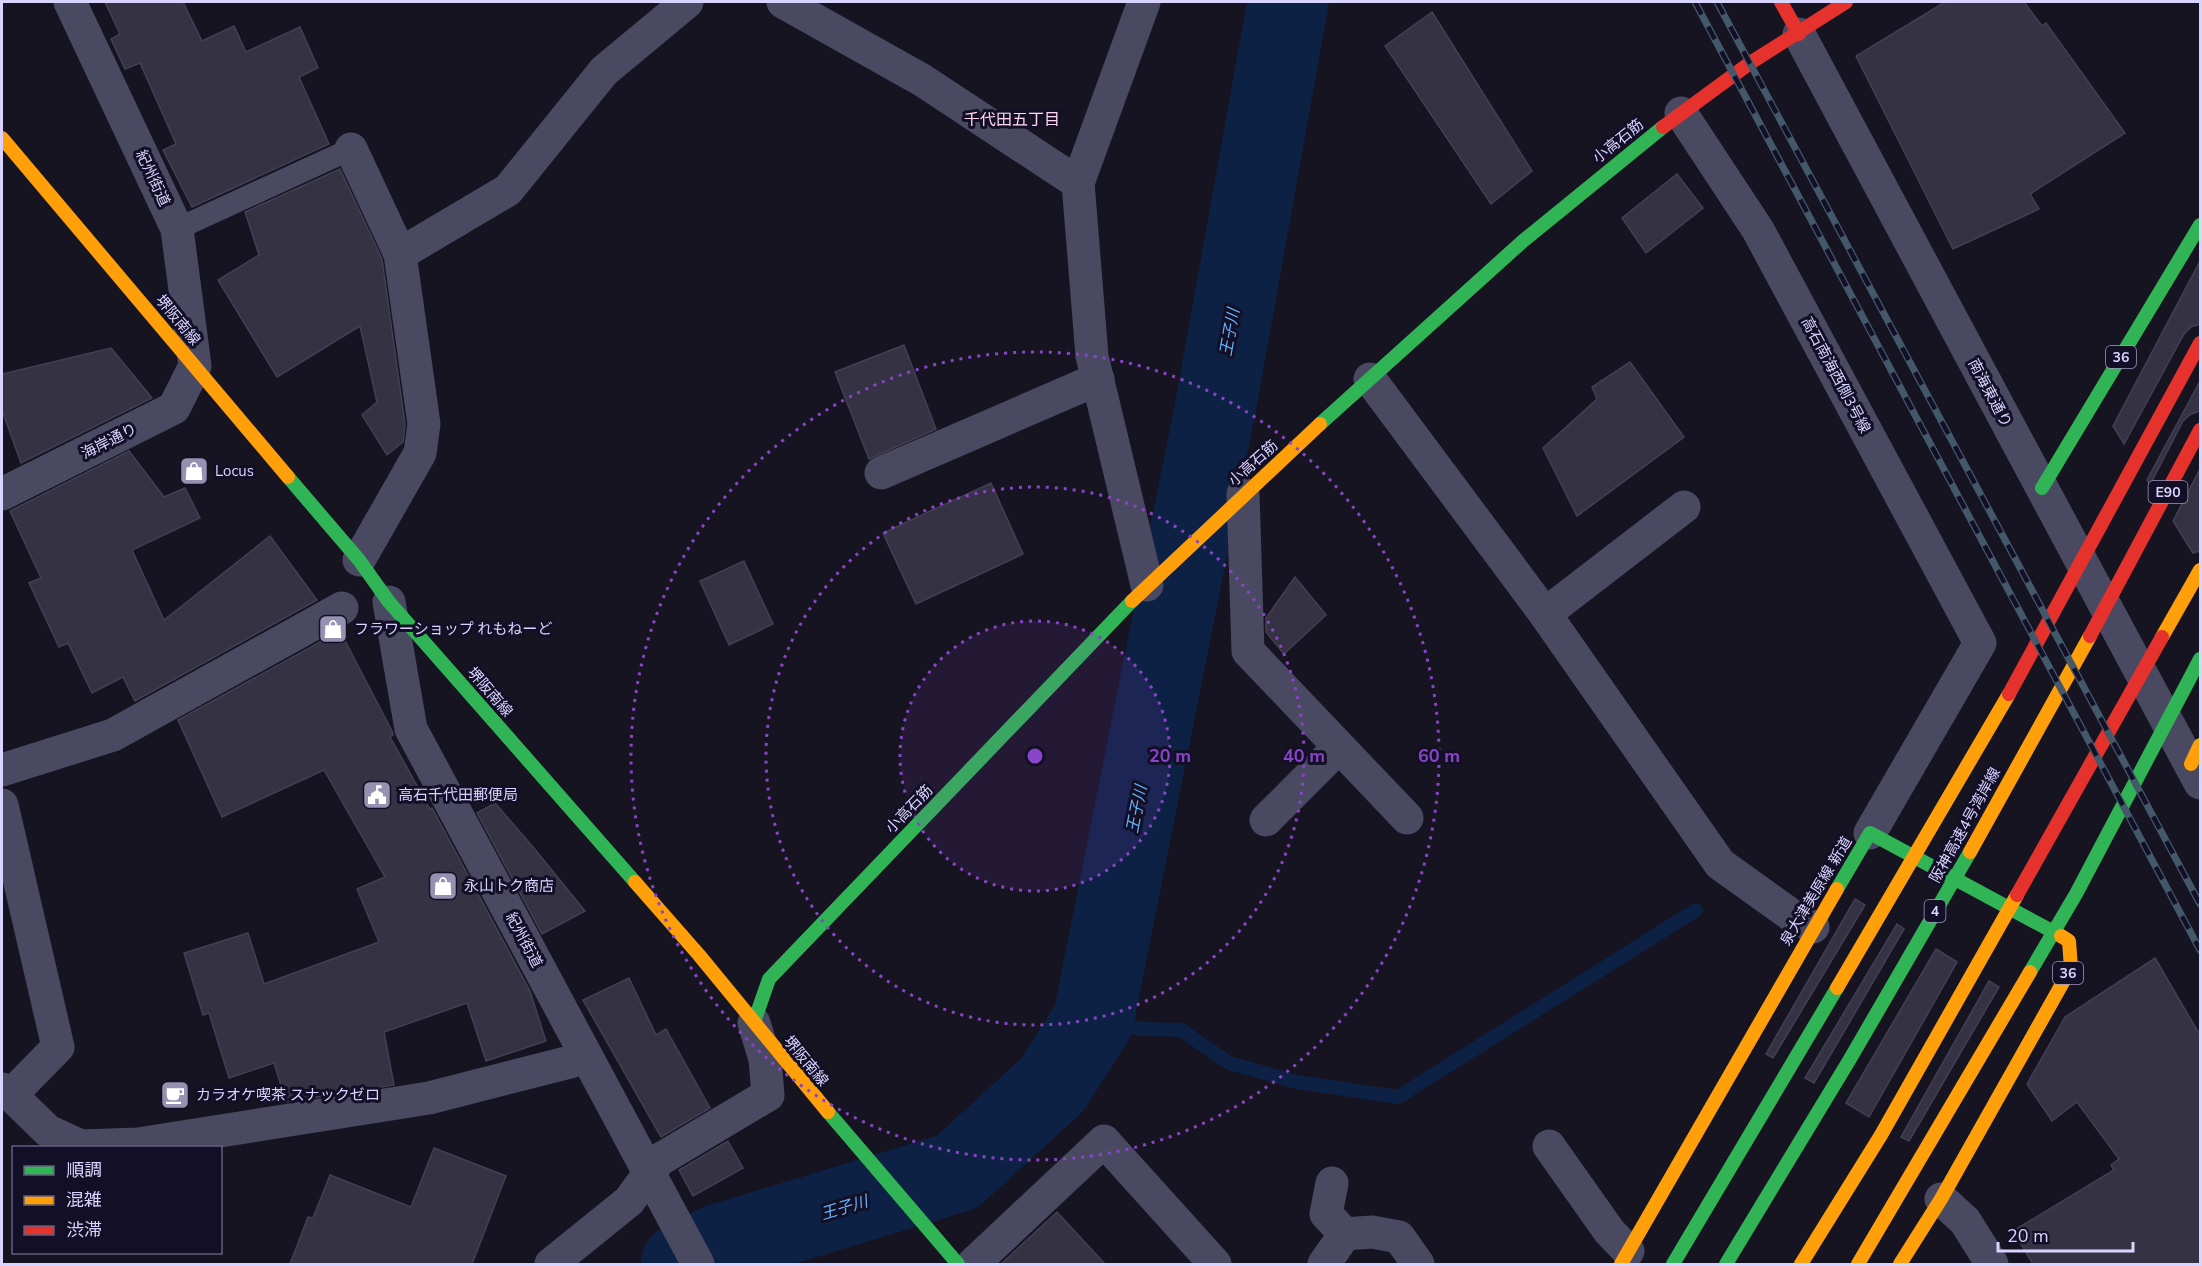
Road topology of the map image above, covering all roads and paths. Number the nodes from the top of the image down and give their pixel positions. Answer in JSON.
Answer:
{"nodes":[{"id":1,"x":70,"y":2,"type":"edge"},
{"id":2,"x":687,"y":2,"type":"edge"},
{"id":3,"x":783,"y":2,"type":"edge"},
{"id":4,"x":1144,"y":2,"type":"edge"},
{"id":5,"x":1781,"y":2,"type":"edge"},
{"id":6,"x":1846,"y":2,"type":"edge"},
{"id":7,"x":1798,"y":34,"type":"junction"},
{"id":8,"x":1681,"y":113,"type":"junction"},
{"id":9,"x":2,"y":138,"type":"edge"},
{"id":10,"x":351,"y":148,"type":"joint"},
{"id":11,"x":1078,"y":183,"type":"junction"},
{"id":12,"x":2200,"y":225,"type":"edge"},
{"id":13,"x":177,"y":229,"type":"junction"},
{"id":14,"x":400,"y":254,"type":"junction"},
{"id":15,"x":2200,"y":343,"type":"edge"},
{"id":16,"x":195,"y":366,"type":"junction"},
{"id":17,"x":1098,"y":379,"type":"junction"},
{"id":18,"x":1370,"y":379,"type":"junction"},
{"id":19,"x":2200,"y":430,"type":"edge"},
{"id":20,"x":881,"y":473,"type":"dead end"},
{"id":21,"x":2042,"y":488,"type":"junction"},
{"id":22,"x":2,"y":494,"type":"edge"},
{"id":23,"x":1243,"y":494,"type":"junction"},
{"id":24,"x":1684,"y":507,"type":"dead end"},
{"id":25,"x":2136,"y":554,"type":"joint"},
{"id":26,"x":359,"y":560,"type":"junction"},
{"id":27,"x":2200,"y":570,"type":"edge"},
{"id":28,"x":1147,"y":585,"type":"junction"},
{"id":29,"x":388,"y":603,"type":"junction"},
{"id":30,"x":342,"y":608,"type":"dead end"},
{"id":31,"x":1545,"y":614,"type":"junction"},
{"id":32,"x":2200,"y":659,"type":"edge"},
{"id":33,"x":1339,"y":747,"type":"junction"},
{"id":34,"x":2197,"y":764,"type":"edge"},
{"id":35,"x":2,"y":770,"type":"edge"},
{"id":36,"x":2,"y":805,"type":"edge"},
{"id":37,"x":1407,"y":818,"type":"dead end"},
{"id":38,"x":1266,"y":820,"type":"dead end"},
{"id":39,"x":1870,"y":833,"type":"junction"},
{"id":40,"x":1813,"y":927,"type":"junction"},
{"id":41,"x":754,"y":1022,"type":"junction"},
{"id":42,"x":584,"y":1053,"type":"junction"},
{"id":43,"x":6,"y":1092,"type":"edge"},
{"id":44,"x":1549,"y":1146,"type":"dead end"},
{"id":45,"x":649,"y":1174,"type":"junction"},
{"id":46,"x":1332,"y":1183,"type":"dead end"},
{"id":47,"x":1941,"y":1199,"type":"junction"},
{"id":48,"x":1345,"y":1233,"type":"junction"},
{"id":49,"x":1625,"y":1258,"type":"edge"},
{"id":50,"x":551,"y":1264,"type":"edge"},
{"id":51,"x":698,"y":1264,"type":"edge"},
{"id":52,"x":958,"y":1264,"type":"edge"},
{"id":53,"x":973,"y":1264,"type":"edge"},
{"id":54,"x":1215,"y":1264,"type":"edge"},
{"id":55,"x":1323,"y":1264,"type":"edge"},
{"id":56,"x":1418,"y":1264,"type":"edge"},
{"id":57,"x":1673,"y":1264,"type":"edge"},
{"id":58,"x":1726,"y":1264,"type":"edge"},
{"id":59,"x":1801,"y":1264,"type":"edge"},
{"id":60,"x":1858,"y":1264,"type":"edge"},
{"id":61,"x":1900,"y":1264,"type":"edge"},
{"id":62,"x":1992,"y":1264,"type":"edge"}],
"edges":[{"from":1,"to":13,"type":"street","name":"紀州街道"},
{"from":2,"to":14,"type":"street"},
{"from":3,"to":11,"type":"street"},
{"from":4,"to":11,"type":"street"},
{"from":5,"to":7,"type":"main road","name":"南海東通り"},
{"from":6,"to":7,"type":"main road","name":"小高石筋"},
{"from":7,"to":8,"type":"main road","name":"小高石筋"},
{"from":7,"to":21,"type":"street","name":"南海東通り"},
{"from":8,"to":18,"type":"main road","name":"小高石筋"},
{"from":8,"to":39,"type":"street","name":"高石南海西側3号線"},
{"from":9,"to":16,"type":"main road","name":"堺阪南線"},
{"from":10,"to":13,"type":"lane"},
{"from":10,"to":14,"type":"street"},
{"from":11,"to":17,"type":"street"},
{"from":12,"to":21,"type":"main road","number":"36"},
{"from":13,"to":16,"type":"street","name":"紀州街道"},
{"from":14,"to":26,"type":"street"},
{"from":15,"to":57,"type":"main road"},
{"from":16,"to":22,"type":"street","name":"海岸通り"},
{"from":16,"to":26,"type":"main road","name":"堺阪南線"},
{"from":17,"to":20,"type":"street"},
{"from":17,"to":28,"type":"street"},
{"from":18,"to":23,"type":"main road","name":"小高石筋"},
{"from":18,"to":31,"type":"street"},
{"from":19,"to":25,"type":"main road","number":"E90"},
{"from":21,"to":34,"type":"street","name":"南海東通り"},
{"from":23,"to":28,"type":"main road","name":"小高石筋"},
{"from":23,"to":33,"type":"street"},
{"from":24,"to":31,"type":"street"},
{"from":25,"to":58,"type":"main road","name":"阪神高速4号湾岸線","number":"4"},
{"from":26,"to":29,"type":"main road","name":"堺阪南線"},
{"from":27,"to":59,"type":"main road"},
{"from":28,"to":41,"type":"main road","name":"小高石筋"},
{"from":29,"to":41,"type":"main road","name":"堺阪南線"},
{"from":29,"to":42,"type":"street","name":"紀州街道"},
{"from":30,"to":35,"type":"street"},
{"from":31,"to":40,"type":"street"},
{"from":32,"to":60,"type":"main road"},
{"from":33,"to":37,"type":"street"},
{"from":33,"to":38,"type":"street"},
{"from":36,"to":43,"type":"street"},
{"from":39,"to":40,"type":"main road","name":"泉大津美原線 新道"},
{"from":39,"to":47,"type":"main road","name":"泉大津美原線 新道","number":"36"},
{"from":40,"to":49,"type":"main road","name":"泉大津美原線 新道"},
{"from":41,"to":45,"type":"street"},
{"from":41,"to":52,"type":"main road","name":"堺阪南線"},
{"from":42,"to":43,"type":"street"},
{"from":42,"to":45,"type":"street","name":"紀州街道"},
{"from":44,"to":49,"type":"street"},
{"from":45,"to":50,"type":"street"},
{"from":45,"to":51,"type":"street","name":"紀州街道"},
{"from":46,"to":48,"type":"street"},
{"from":47,"to":61,"type":"main road","name":"泉大津美原線 新道","number":"36"},
{"from":47,"to":62,"type":"street"},
{"from":48,"to":55,"type":"street"},
{"from":48,"to":56,"type":"street"},
{"from":53,"to":54,"type":"street"}]}
